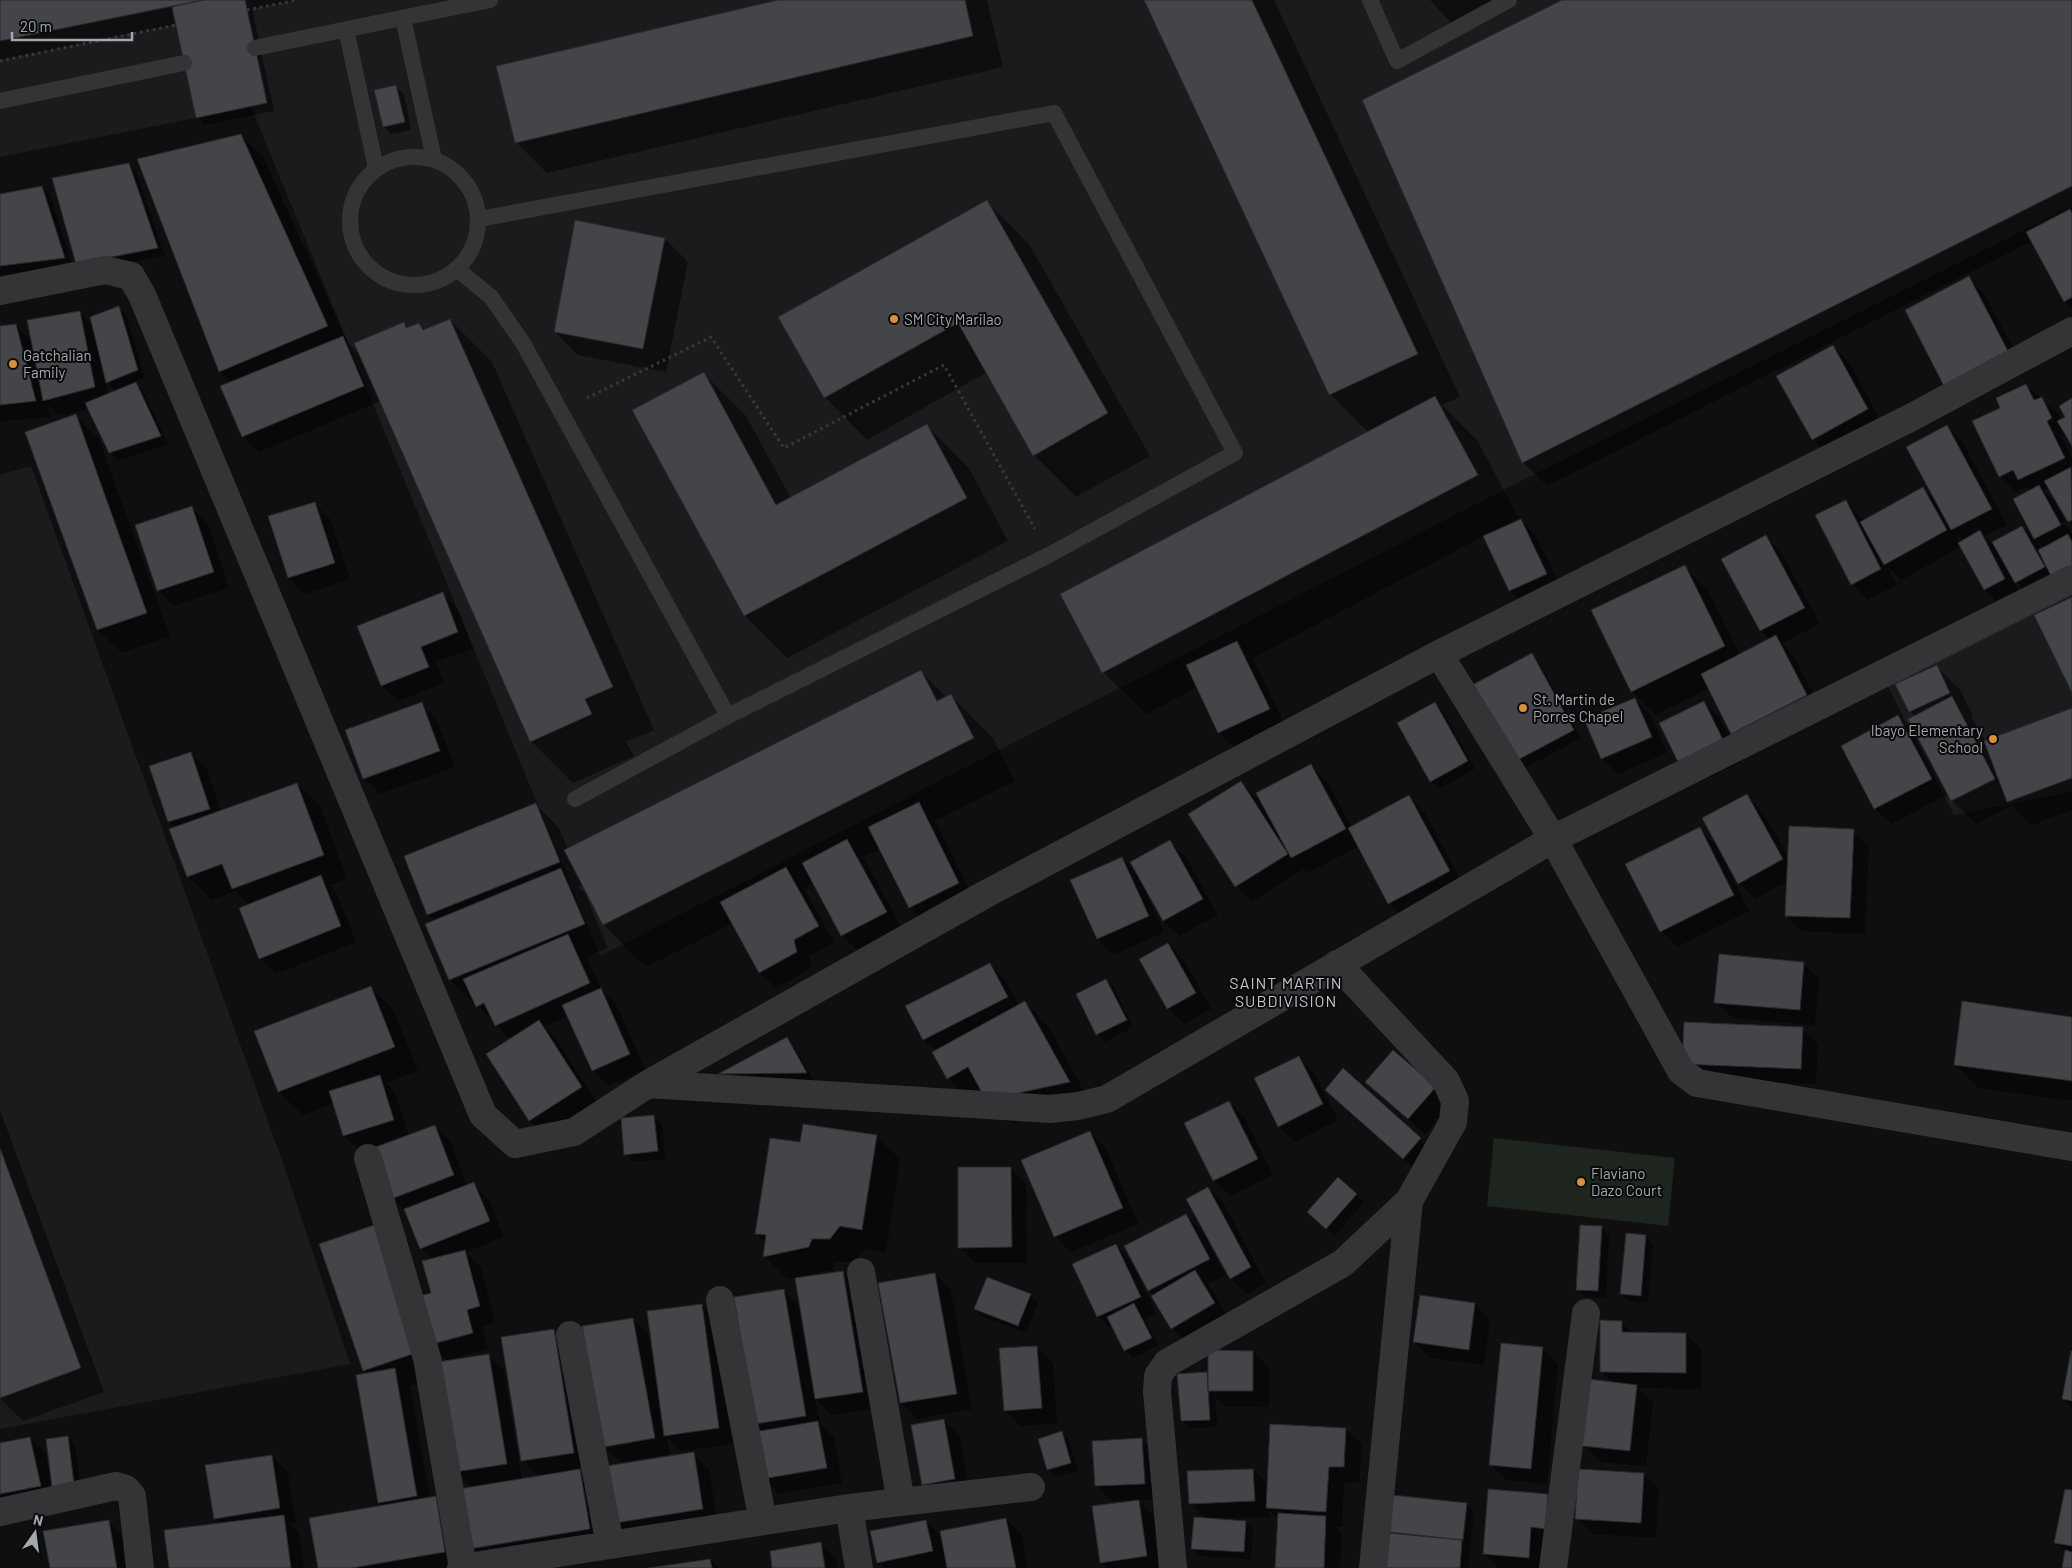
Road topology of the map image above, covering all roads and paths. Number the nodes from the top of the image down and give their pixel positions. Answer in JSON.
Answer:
{"nodes":[{"id":1,"x":297,"y":0,"type":"edge"},
{"id":2,"x":490,"y":0,"type":"edge"},
{"id":3,"x":1370,"y":0,"type":"edge"},
{"id":4,"x":1509,"y":0,"type":"edge"},
{"id":5,"x":247,"y":10,"type":"dead end"},
{"id":6,"x":403,"y":18,"type":"junction"},
{"id":7,"x":176,"y":25,"type":"dead end"},
{"id":8,"x":346,"y":29,"type":"junction"},
{"id":9,"x":255,"y":48,"type":"dead end"},
{"id":10,"x":0,"y":61,"type":"edge"},
{"id":11,"x":184,"y":63,"type":"dead end"},
{"id":12,"x":0,"y":101,"type":"edge"},
{"id":13,"x":434,"y":159,"type":"junction"},
{"id":14,"x":376,"y":168,"type":"junction"},
{"id":15,"x":479,"y":219,"type":"junction"},
{"id":16,"x":457,"y":269,"type":"junction"},
{"id":17,"x":0,"y":291,"type":"edge"},
{"id":18,"x":2072,"y":331,"type":"edge"},
{"id":19,"x":560,"y":411,"type":"junction"},
{"id":20,"x":1049,"y":555,"type":"junction"},
{"id":21,"x":2072,"y":579,"type":"edge"},
{"id":22,"x":1439,"y":654,"type":"junction"},
{"id":23,"x":728,"y":716,"type":"junction"},
{"id":24,"x":575,"y":799,"type":"dead end"},
{"id":25,"x":1553,"y":839,"type":"junction"},
{"id":26,"x":1337,"y":964,"type":"junction"},
{"id":27,"x":648,"y":1084,"type":"junction"},
{"id":28,"x":2072,"y":1147,"type":"edge"},
{"id":29,"x":368,"y":1158,"type":"dead end"},
{"id":30,"x":1409,"y":1201,"type":"junction"},
{"id":31,"x":861,"y":1272,"type":"dead end"},
{"id":32,"x":720,"y":1300,"type":"dead end"},
{"id":33,"x":1586,"y":1313,"type":"dead end"},
{"id":34,"x":570,"y":1335,"type":"dead end"},
{"id":35,"x":1031,"y":1487,"type":"dead end"},
{"id":36,"x":902,"y":1502,"type":"junction"},
{"id":37,"x":848,"y":1508,"type":"junction"},
{"id":38,"x":0,"y":1512,"type":"edge"},
{"id":39,"x":763,"y":1521,"type":"junction"},
{"id":40,"x":610,"y":1545,"type":"junction"},
{"id":41,"x":140,"y":1568,"type":"edge"},
{"id":42,"x":462,"y":1568,"type":"edge"},
{"id":43,"x":859,"y":1568,"type":"edge"},
{"id":44,"x":1173,"y":1568,"type":"edge"},
{"id":45,"x":1373,"y":1568,"type":"edge"},
{"id":46,"x":1553,"y":1568,"type":"edge"}],
"edges":[{"from":1,"to":5,"type":"path"},
{"from":2,"to":6,"type":"lane"},
{"from":3,"to":4,"type":"lane"},
{"from":6,"to":8,"type":"lane"},
{"from":6,"to":13,"type":"lane"},
{"from":7,"to":10,"type":"path"},
{"from":8,"to":9,"type":"lane"},
{"from":8,"to":14,"type":"lane"},
{"from":11,"to":12,"type":"lane"},
{"from":13,"to":14,"type":"lane"},
{"from":13,"to":15,"type":"lane"},
{"from":14,"to":16,"type":"lane"},
{"from":15,"to":16,"type":"lane"},
{"from":15,"to":20,"type":"lane"},
{"from":16,"to":19,"type":"lane"},
{"from":17,"to":27,"type":"street"},
{"from":18,"to":22,"type":"street"},
{"from":19,"to":20,"type":"path"},
{"from":19,"to":23,"type":"lane"},
{"from":20,"to":23,"type":"lane"},
{"from":21,"to":25,"type":"street"},
{"from":22,"to":25,"type":"street"},
{"from":22,"to":27,"type":"street"},
{"from":23,"to":24,"type":"lane"},
{"from":25,"to":26,"type":"street"},
{"from":25,"to":28,"type":"street"},
{"from":26,"to":27,"type":"street"},
{"from":26,"to":30,"type":"street"},
{"from":29,"to":42,"type":"street"},
{"from":30,"to":44,"type":"street"},
{"from":30,"to":45,"type":"street"},
{"from":31,"to":36,"type":"street"},
{"from":32,"to":39,"type":"street"},
{"from":33,"to":46,"type":"street"},
{"from":34,"to":40,"type":"street"},
{"from":35,"to":36,"type":"street"},
{"from":36,"to":37,"type":"street"},
{"from":37,"to":39,"type":"street"},
{"from":37,"to":43,"type":"street"},
{"from":38,"to":41,"type":"street"},
{"from":39,"to":40,"type":"street"},
{"from":40,"to":42,"type":"street"}]}
